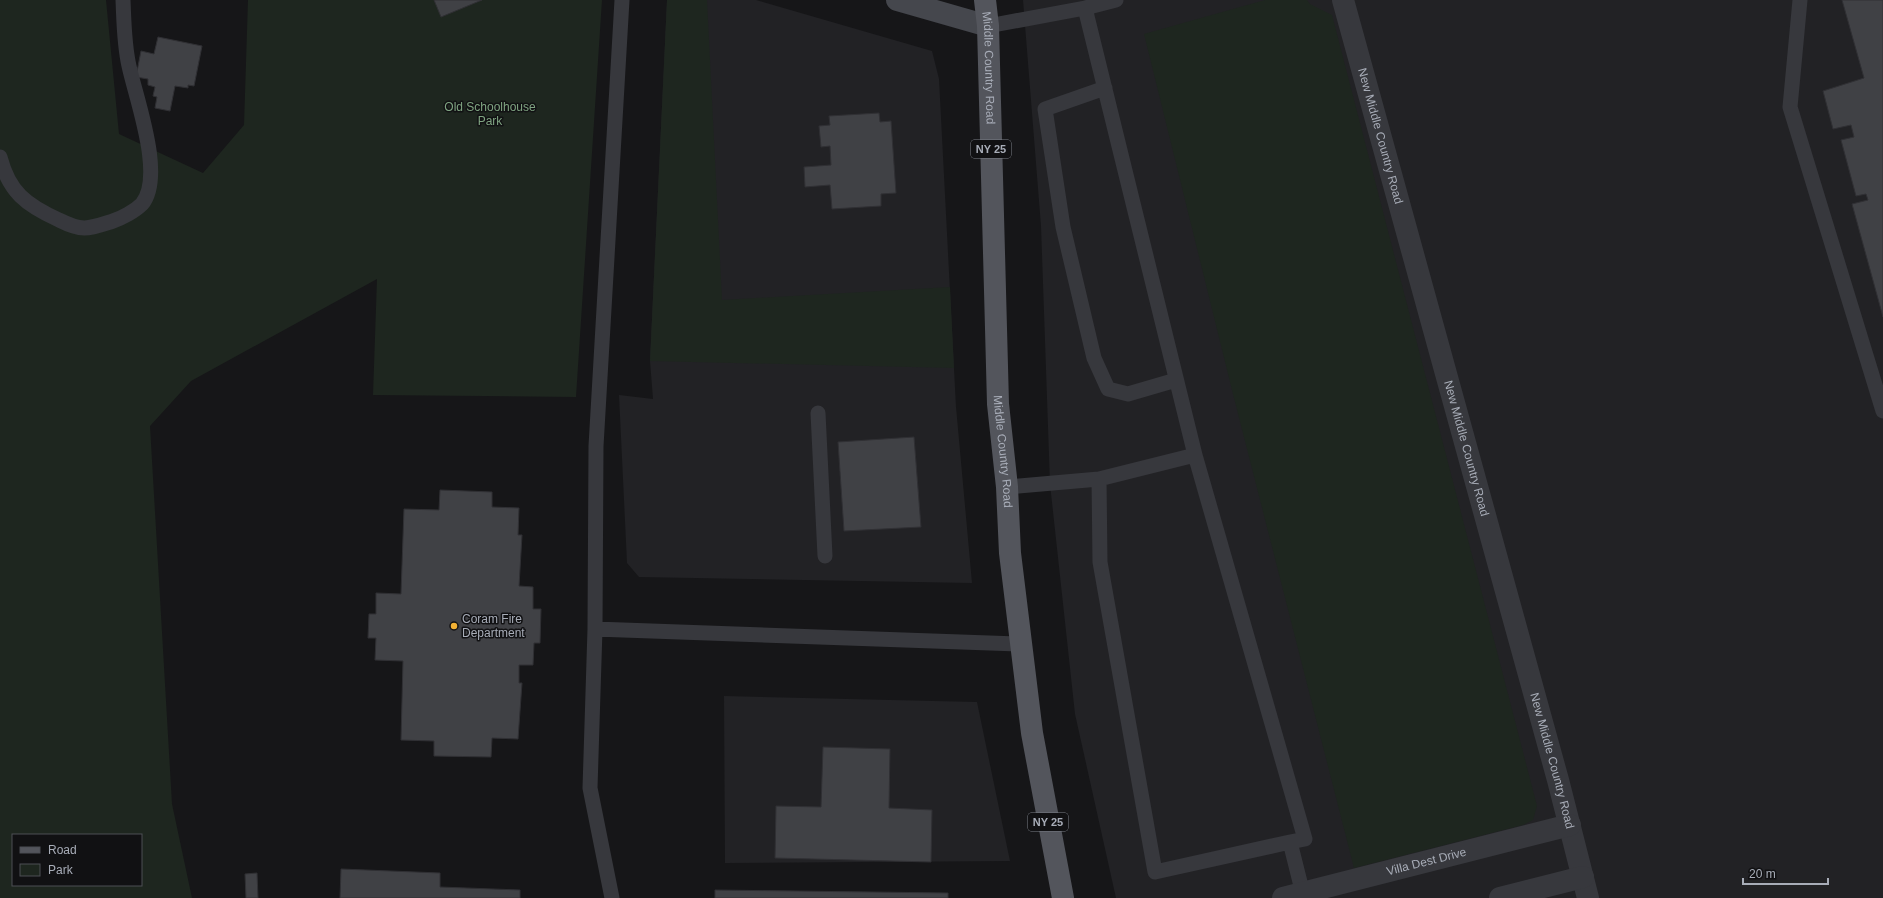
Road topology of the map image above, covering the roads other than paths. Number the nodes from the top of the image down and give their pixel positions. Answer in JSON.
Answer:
{"nodes":[{"id":1,"x":123,"y":0,"type":"edge"},
{"id":2,"x":622,"y":0,"type":"edge"},
{"id":3,"x":897,"y":0,"type":"edge"},
{"id":4,"x":985,"y":0,"type":"edge"},
{"id":5,"x":1116,"y":0,"type":"edge"},
{"id":6,"x":1343,"y":0,"type":"edge"},
{"id":7,"x":1800,"y":0,"type":"edge"},
{"id":8,"x":1085,"y":8,"type":"junction"},
{"id":9,"x":988,"y":26,"type":"junction"},
{"id":10,"x":1105,"y":88,"type":"junction"},
{"id":11,"x":0,"y":157,"type":"edge"},
{"id":12,"x":1176,"y":380,"type":"junction"},
{"id":13,"x":1883,"y":411,"type":"edge"},
{"id":14,"x":818,"y":413,"type":"dead end"},
{"id":15,"x":1195,"y":455,"type":"junction"},
{"id":16,"x":1099,"y":479,"type":"junction"},
{"id":17,"x":1007,"y":487,"type":"junction"},
{"id":18,"x":826,"y":556,"type":"dead end"},
{"id":19,"x":595,"y":629,"type":"junction"},
{"id":20,"x":1021,"y":644,"type":"junction"},
{"id":21,"x":1570,"y":825,"type":"junction"},
{"id":22,"x":1290,"y":842,"type":"junction"},
{"id":23,"x":1583,"y":877,"type":"junction"},
{"id":24,"x":1297,"y":896,"type":"edge"},
{"id":25,"x":612,"y":898,"type":"edge"},
{"id":26,"x":1063,"y":898,"type":"edge"},
{"id":27,"x":1500,"y":898,"type":"edge"},
{"id":28,"x":1588,"y":898,"type":"edge"}],
"edges":[{"from":1,"to":11,"type":"lane"},
{"from":2,"to":19,"type":"lane"},
{"from":3,"to":9,"type":"main road"},
{"from":4,"to":9,"type":"main road","name":"Middle Country Road","number":"NY 25"},
{"from":5,"to":8,"type":"lane"},
{"from":6,"to":21,"type":"street","name":"New Middle Country Road"},
{"from":7,"to":13,"type":"lane"},
{"from":8,"to":9,"type":"lane"},
{"from":8,"to":10,"type":"lane"},
{"from":9,"to":17,"type":"main road","name":"Middle Country Road","number":"NY 25"},
{"from":10,"to":12,"type":"lane"},
{"from":10,"to":12,"type":"lane"},
{"from":12,"to":15,"type":"lane"},
{"from":14,"to":18,"type":"lane"},
{"from":15,"to":16,"type":"lane"},
{"from":15,"to":22,"type":"lane"},
{"from":16,"to":17,"type":"lane"},
{"from":16,"to":22,"type":"lane"},
{"from":17,"to":20,"type":"main road","name":"Middle Country Road","number":"NY 25"},
{"from":19,"to":20,"type":"lane"},
{"from":19,"to":25,"type":"lane"},
{"from":20,"to":26,"type":"main road","name":"Middle Country Road","number":"NY 25"},
{"from":21,"to":23,"type":"street","name":"New Middle Country Road"},
{"from":21,"to":24,"type":"street","name":"Villa Dest Drive"},
{"from":22,"to":24,"type":"lane"},
{"from":23,"to":27,"type":"street"},
{"from":23,"to":28,"type":"street","name":"New Middle Country Road"}]}
